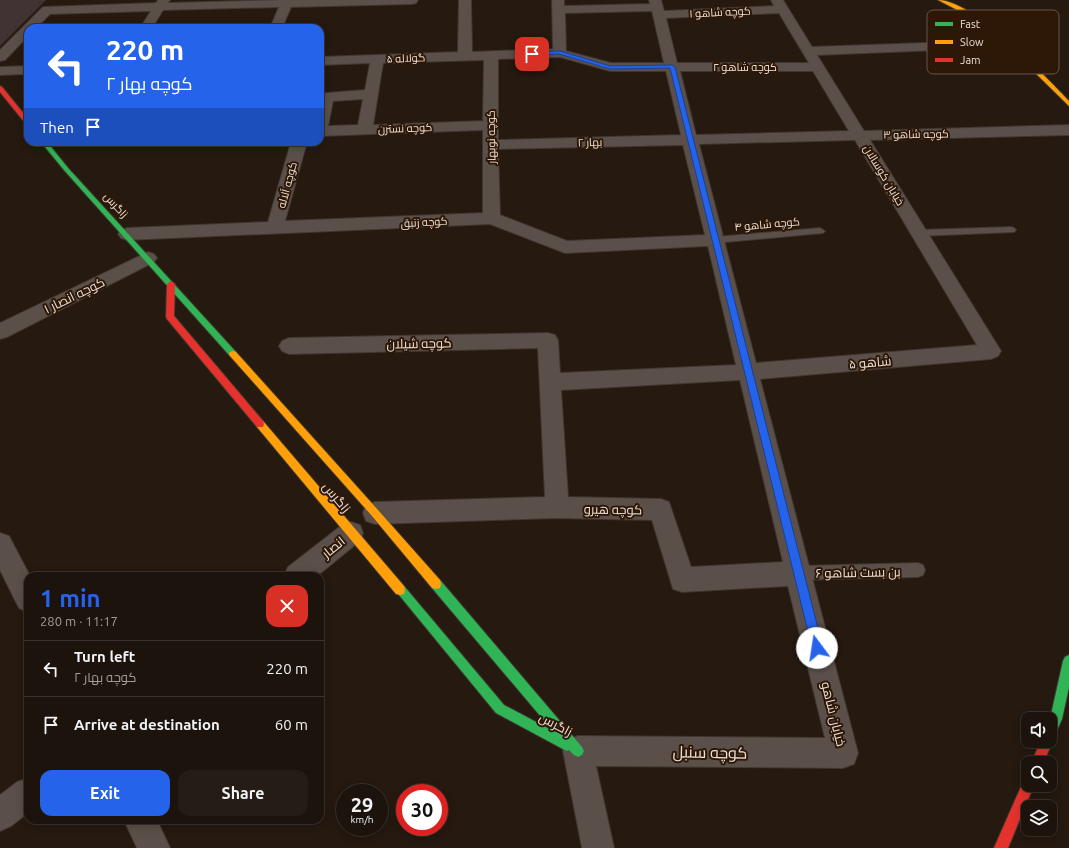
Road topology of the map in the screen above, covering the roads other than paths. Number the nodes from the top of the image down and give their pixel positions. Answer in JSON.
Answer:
{"nodes":[{"id":1,"x":412,"y":0,"type":"edge"},
{"id":2,"x":465,"y":0,"type":"edge"},
{"id":3,"x":940,"y":0,"type":"edge"},
{"id":4,"x":288,"y":2,"type":"edge"},
{"id":5,"x":161,"y":3,"type":"edge"},
{"id":6,"x":779,"y":4,"type":"edge"},
{"id":7,"x":558,"y":5,"type":"edge"},
{"id":8,"x":657,"y":7,"type":"edge"},
{"id":9,"x":962,"y":10,"type":"edge"},
{"id":10,"x":32,"y":24,"type":"edge"},
{"id":11,"x":148,"y":24,"type":"edge"},
{"id":12,"x":278,"y":24,"type":"edge"},
{"id":13,"x":24,"y":32,"type":"edge"},
{"id":14,"x":927,"y":47,"type":"edge"},
{"id":15,"x":808,"y":51,"type":"junction"},
{"id":16,"x":560,"y":53,"type":"junction"},
{"id":17,"x":492,"y":55,"type":"junction"},
{"id":18,"x":465,"y":56,"type":"junction"},
{"id":19,"x":0,"y":58,"type":"edge"},
{"id":20,"x":377,"y":59,"type":"junction"},
{"id":21,"x":324,"y":61,"type":"edge"},
{"id":22,"x":817,"y":66,"type":"junction"},
{"id":23,"x":672,"y":67,"type":"junction"},
{"id":24,"x":24,"y":70,"type":"edge"},
{"id":25,"x":0,"y":71,"type":"edge"},
{"id":26,"x":1038,"y":74,"type":"edge"},
{"id":27,"x":0,"y":88,"type":"edge"},
{"id":28,"x":371,"y":94,"type":"junction"},
{"id":29,"x":1069,"y":104,"type":"edge"},
{"id":30,"x":324,"y":112,"type":"edge"},
{"id":31,"x":24,"y":118,"type":"edge"},
{"id":32,"x":490,"y":125,"type":"junction"},
{"id":33,"x":365,"y":130,"type":"junction"},
{"id":34,"x":1069,"y":130,"type":"edge"},
{"id":35,"x":324,"y":131,"type":"edge"},
{"id":36,"x":859,"y":135,"type":"junction"},
{"id":37,"x":690,"y":140,"type":"junction"},
{"id":38,"x":491,"y":145,"type":"junction"},
{"id":39,"x":47,"y":146,"type":"edge"},
{"id":40,"x":298,"y":146,"type":"edge"},
{"id":41,"x":492,"y":218,"type":"junction"},
{"id":42,"x":275,"y":228,"type":"junction"},
{"id":43,"x":1011,"y":230,"type":"dead end"},
{"id":44,"x":820,"y":231,"type":"dead end"},
{"id":45,"x":919,"y":233,"type":"junction"},
{"id":46,"x":127,"y":234,"type":"junction"},
{"id":47,"x":715,"y":240,"type":"junction"},
{"id":48,"x":148,"y":258,"type":"junction"},
{"id":49,"x":171,"y":284,"type":"junction"},
{"id":50,"x":0,"y":332,"type":"edge"},
{"id":51,"x":289,"y":346,"type":"dead end"},
{"id":52,"x":991,"y":351,"type":"joint"},
{"id":53,"x":748,"y":372,"type":"junction"},
{"id":54,"x":551,"y":382,"type":"junction"},
{"id":55,"x":557,"y":507,"type":"junction"},
{"id":56,"x":375,"y":513,"type":"junction"},
{"id":57,"x":350,"y":533,"type":"junction"},
{"id":58,"x":0,"y":544,"type":"edge"},
{"id":59,"x":918,"y":570,"type":"dead end"},
{"id":60,"x":302,"y":572,"type":"edge"},
{"id":61,"x":798,"y":573,"type":"junction"},
{"id":62,"x":24,"y":591,"type":"edge"},
{"id":63,"x":1069,"y":661,"type":"edge"},
{"id":64,"x":1057,"y":715,"type":"edge"},
{"id":65,"x":578,"y":750,"type":"junction"},
{"id":66,"x":843,"y":753,"type":"joint"},
{"id":67,"x":1025,"y":792,"type":"edge"},
{"id":68,"x":24,"y":796,"type":"edge"},
{"id":69,"x":0,"y":815,"type":"edge"},
{"id":70,"x":142,"y":824,"type":"edge"},
{"id":71,"x":154,"y":848,"type":"edge"},
{"id":72,"x":598,"y":848,"type":"edge"},
{"id":73,"x":1001,"y":848,"type":"edge"}],
"edges":[{"from":1,"to":4,"type":"street"},
{"from":2,"to":18,"type":"street"},
{"from":3,"to":9,"type":"street"},
{"from":4,"to":5,"type":"street"},
{"from":4,"to":12,"type":"street"},
{"from":5,"to":10,"type":"street"},
{"from":5,"to":11,"type":"street"},
{"from":6,"to":8,"type":"street","name":"کوچه شاهو ۱"},
{"from":6,"to":15,"type":"street","name":"خیابان کوسالان"},
{"from":7,"to":8,"type":"street","name":"کوچه شاهو ۱"},
{"from":7,"to":16,"type":"street"},
{"from":8,"to":23,"type":"street","name":"خیابان شاهو"},
{"from":13,"to":19,"type":"street"},
{"from":14,"to":15,"type":"street"},
{"from":15,"to":22,"type":"street","name":"خیابان کوسالان"},
{"from":16,"to":17,"type":"street","name":"گولاله ۵"},
{"from":16,"to":23,"type":"street","name":"کوچه شاهو ۲"},
{"from":17,"to":18,"type":"street","name":"گولاله ۵"},
{"from":17,"to":32,"type":"street","name":"کوچه نوبهار"},
{"from":18,"to":20,"type":"street","name":"گولاله ۵"},
{"from":20,"to":21,"type":"street","name":"گولاله ۵"},
{"from":20,"to":28,"type":"street"},
{"from":22,"to":23,"type":"street","name":"کوچه شاهو ۲"},
{"from":22,"to":36,"type":"street","name":"خیابان کوسالان"},
{"from":23,"to":37,"type":"street","name":"خیابان شاهو"},
{"from":24,"to":25,"type":"street"},
{"from":26,"to":29,"type":"street"},
{"from":27,"to":31,"type":"street"},
{"from":28,"to":30,"type":"street"},
{"from":28,"to":33,"type":"street"},
{"from":32,"to":33,"type":"street","name":"کوچه نسترن"},
{"from":32,"to":38,"type":"street","name":"کوچه نوبهار"},
{"from":33,"to":35,"type":"street","name":"کوچه نسترن"},
{"from":34,"to":36,"type":"street","name":"کوچه شاهو ۳"},
{"from":36,"to":37,"type":"street","name":"کوچه شاهو ۳"},
{"from":36,"to":45,"type":"street","name":"خیابان کوسالان"},
{"from":37,"to":38,"type":"street","name":"بهار ۲"},
{"from":37,"to":47,"type":"street","name":"خیابان شاهو"},
{"from":38,"to":41,"type":"street","name":"کوچه نوبهار"},
{"from":39,"to":46,"type":"street","name":"زاگرس"},
{"from":40,"to":42,"type":"street","name":"کوچه آلاله"},
{"from":41,"to":42,"type":"street","name":"کوچه زنبق"},
{"from":41,"to":47,"type":"street","name":"کوچه زنبق"},
{"from":42,"to":46,"type":"street","name":"کوچه زنبق"},
{"from":43,"to":45,"type":"lane"},
{"from":44,"to":47,"type":"lane","name":"کوچه شاهو ۴"},
{"from":45,"to":52,"type":"street","name":"خیابان کوسالان"},
{"from":46,"to":48,"type":"street","name":"زاگرس"},
{"from":47,"to":53,"type":"street","name":"خیابان شاهو"},
{"from":48,"to":49,"type":"street","name":"زاگرس"},
{"from":48,"to":50,"type":"street","name":"کوچه انصار ۱"},
{"from":49,"to":56,"type":"street","name":"زاگرس"},
{"from":49,"to":57,"type":"street","name":"زاگرس"},
{"from":51,"to":54,"type":"street","name":"کوچه شیلان"},
{"from":52,"to":53,"type":"street","name":"شاهو ۵"},
{"from":53,"to":54,"type":"street"},
{"from":53,"to":61,"type":"street","name":"خیابان شاهو"},
{"from":54,"to":55,"type":"street"},
{"from":55,"to":56,"type":"street","name":"کوچه هیرو"},
{"from":55,"to":61,"type":"street","name":"کوچه هیرو"},
{"from":56,"to":65,"type":"street","name":"زاگرس"},
{"from":57,"to":60,"type":"street","name":"انصار"},
{"from":57,"to":65,"type":"street","name":"زاگرس"},
{"from":58,"to":62,"type":"street"},
{"from":59,"to":61,"type":"lane","name":"بن بست شاهو ۶"},
{"from":61,"to":66,"type":"street","name":"خیابان شاهو"},
{"from":63,"to":64,"type":"street"},
{"from":65,"to":66,"type":"street","name":"کوچه سنبل"},
{"from":65,"to":72,"type":"street"},
{"from":67,"to":73,"type":"street"},
{"from":68,"to":69,"type":"street"},
{"from":70,"to":71,"type":"street"}]}
